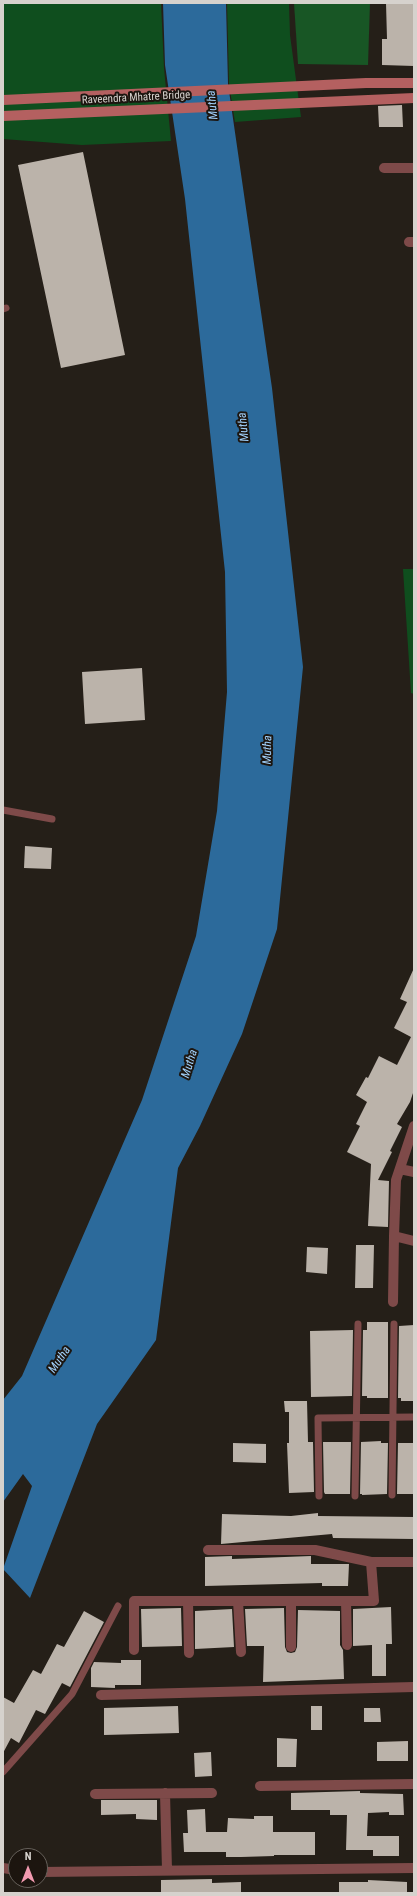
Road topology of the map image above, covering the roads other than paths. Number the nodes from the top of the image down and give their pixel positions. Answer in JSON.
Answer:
{"nodes":[{"id":1,"x":414,"y":83,"type":"edge"},
{"id":2,"x":414,"y":98,"type":"edge"},
{"id":3,"x":3,"y":100,"type":"edge"},
{"id":4,"x":3,"y":116,"type":"edge"},
{"id":5,"x":384,"y":168,"type":"dead end"},
{"id":6,"x":414,"y":168,"type":"edge"},
{"id":7,"x":3,"y":810,"type":"edge"},
{"id":8,"x":52,"y":819,"type":"dead end"},
{"id":9,"x":414,"y":1126,"type":"edge"},
{"id":10,"x":400,"y":1168,"type":"junction"},
{"id":11,"x":414,"y":1172,"type":"edge"},
{"id":12,"x":394,"y":1236,"type":"junction"},
{"id":13,"x":414,"y":1241,"type":"edge"},
{"id":14,"x":393,"y":1302,"type":"dead end"},
{"id":15,"x":358,"y":1324,"type":"dead end"},
{"id":16,"x":394,"y":1324,"type":"dead end"},
{"id":17,"x":394,"y":1417,"type":"junction"},
{"id":18,"x":414,"y":1417,"type":"edge"},
{"id":19,"x":357,"y":1418,"type":"junction"},
{"id":20,"x":392,"y":1495,"type":"dead end"},
{"id":21,"x":318,"y":1496,"type":"dead end"},
{"id":22,"x":355,"y":1496,"type":"dead end"},
{"id":23,"x":208,"y":1550,"type":"dead end"},
{"id":24,"x":372,"y":1562,"type":"junction"},
{"id":25,"x":414,"y":1562,"type":"edge"},
{"id":26,"x":188,"y":1601,"type":"junction"},
{"id":27,"x":238,"y":1601,"type":"junction"},
{"id":28,"x":291,"y":1601,"type":"junction"},
{"id":29,"x":346,"y":1601,"type":"junction"},
{"id":30,"x":118,"y":1606,"type":"dead end"},
{"id":31,"x":347,"y":1645,"type":"dead end"},
{"id":32,"x":291,"y":1647,"type":"dead end"},
{"id":33,"x":134,"y":1650,"type":"dead end"},
{"id":34,"x":240,"y":1652,"type":"dead end"},
{"id":35,"x":189,"y":1653,"type":"dead end"},
{"id":36,"x":414,"y":1687,"type":"edge"},
{"id":37,"x":101,"y":1695,"type":"dead end"},
{"id":38,"x":3,"y":1772,"type":"edge"},
{"id":39,"x":414,"y":1784,"type":"edge"},
{"id":40,"x":260,"y":1786,"type":"dead end"},
{"id":41,"x":165,"y":1793,"type":"junction"},
{"id":42,"x":212,"y":1793,"type":"dead end"},
{"id":43,"x":95,"y":1794,"type":"dead end"},
{"id":44,"x":414,"y":1868,"type":"edge"},
{"id":45,"x":167,"y":1870,"type":"junction"},
{"id":46,"x":48,"y":1872,"type":"edge"}],
"edges":[{"from":1,"to":3,"type":"main road","name":"Raveendra Mhatre Bridge"},
{"from":2,"to":4,"type":"main road","name":"Raveendra Mhatre Bridge"},
{"from":5,"to":6,"type":"street"},
{"from":7,"to":8,"type":"lane"},
{"from":9,"to":10,"type":"street"},
{"from":10,"to":11,"type":"street"},
{"from":10,"to":12,"type":"street"},
{"from":12,"to":13,"type":"street"},
{"from":12,"to":14,"type":"street"},
{"from":15,"to":19,"type":"lane"},
{"from":16,"to":17,"type":"lane"},
{"from":17,"to":18,"type":"lane"},
{"from":17,"to":19,"type":"lane"},
{"from":17,"to":20,"type":"lane"},
{"from":19,"to":21,"type":"lane"},
{"from":19,"to":22,"type":"lane"},
{"from":23,"to":24,"type":"street"},
{"from":24,"to":25,"type":"street"},
{"from":24,"to":29,"type":"street"},
{"from":26,"to":27,"type":"street"},
{"from":26,"to":33,"type":"street"},
{"from":26,"to":35,"type":"street"},
{"from":27,"to":28,"type":"street"},
{"from":27,"to":34,"type":"street"},
{"from":28,"to":29,"type":"street"},
{"from":28,"to":32,"type":"street"},
{"from":29,"to":31,"type":"street"},
{"from":30,"to":38,"type":"lane"},
{"from":36,"to":37,"type":"street"},
{"from":39,"to":40,"type":"street"},
{"from":41,"to":42,"type":"street"},
{"from":41,"to":43,"type":"street"},
{"from":41,"to":45,"type":"street"},
{"from":44,"to":45,"type":"street"},
{"from":45,"to":46,"type":"street"}]}
